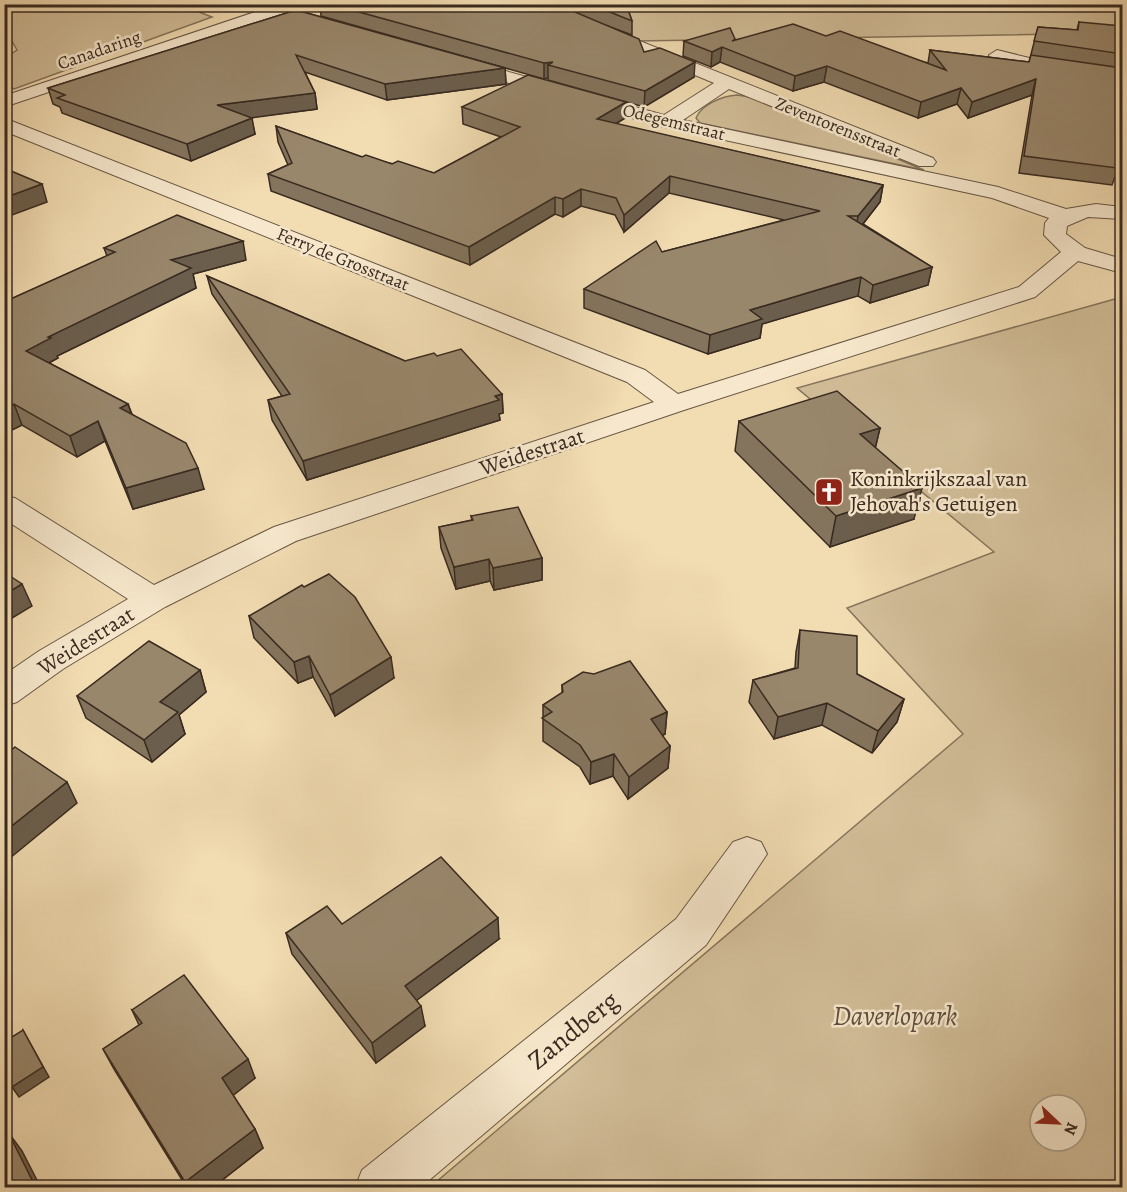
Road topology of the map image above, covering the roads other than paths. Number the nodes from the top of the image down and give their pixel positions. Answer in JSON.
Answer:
{"nodes":[{"id":1,"x":252,"y":4,"type":"edge"},
{"id":2,"x":532,"y":4,"type":"edge"},
{"id":3,"x":273,"y":11,"type":"junction"},
{"id":4,"x":341,"y":30,"type":"edge"},
{"id":5,"x":997,"y":55,"type":"dead end"},
{"id":6,"x":442,"y":58,"type":"edge"},
{"id":7,"x":1122,"y":77,"type":"edge"},
{"id":8,"x":726,"y":83,"type":"junction"},
{"id":9,"x":4,"y":102,"type":"edge"},
{"id":10,"x":667,"y":122,"type":"junction"},
{"id":11,"x":4,"y":124,"type":"edge"},
{"id":12,"x":951,"y":171,"type":"dead end"},
{"id":13,"x":1122,"y":213,"type":"edge"},
{"id":14,"x":1064,"y":216,"type":"junction"},
{"id":15,"x":1075,"y":252,"type":"junction"},
{"id":16,"x":1122,"y":266,"type":"edge"},
{"id":17,"x":674,"y":404,"type":"junction"},
{"id":18,"x":4,"y":505,"type":"edge"},
{"id":19,"x":153,"y":599,"type":"junction"},
{"id":20,"x":4,"y":693,"type":"edge"},
{"id":21,"x":747,"y":854,"type":"dead end"},
{"id":22,"x":380,"y":1188,"type":"edge"}],
"edges":[{"from":1,"to":3,"type":"street"},
{"from":2,"to":8,"type":"street","name":"Zeventorensstraat"},
{"from":3,"to":4,"type":"street"},
{"from":3,"to":9,"type":"street","name":"Canadaring"},
{"from":5,"to":7,"type":"street"},
{"from":6,"to":10,"type":"street","name":"Odegemstraat"},
{"from":8,"to":10,"type":"street"},
{"from":8,"to":12,"type":"street","name":"Zeventorensstraat"},
{"from":10,"to":14,"type":"street","name":"Odegemstraat"},
{"from":11,"to":17,"type":"street","name":"Ferry de Grosstraat"},
{"from":13,"to":14,"type":"street"},
{"from":14,"to":15,"type":"street"},
{"from":15,"to":16,"type":"street"},
{"from":15,"to":17,"type":"street","name":"Weidestraat"},
{"from":17,"to":19,"type":"street","name":"Weidestraat"},
{"from":18,"to":19,"type":"street"},
{"from":19,"to":20,"type":"street","name":"Weidestraat"},
{"from":21,"to":22,"type":"street","name":"Zandberg"}]}
